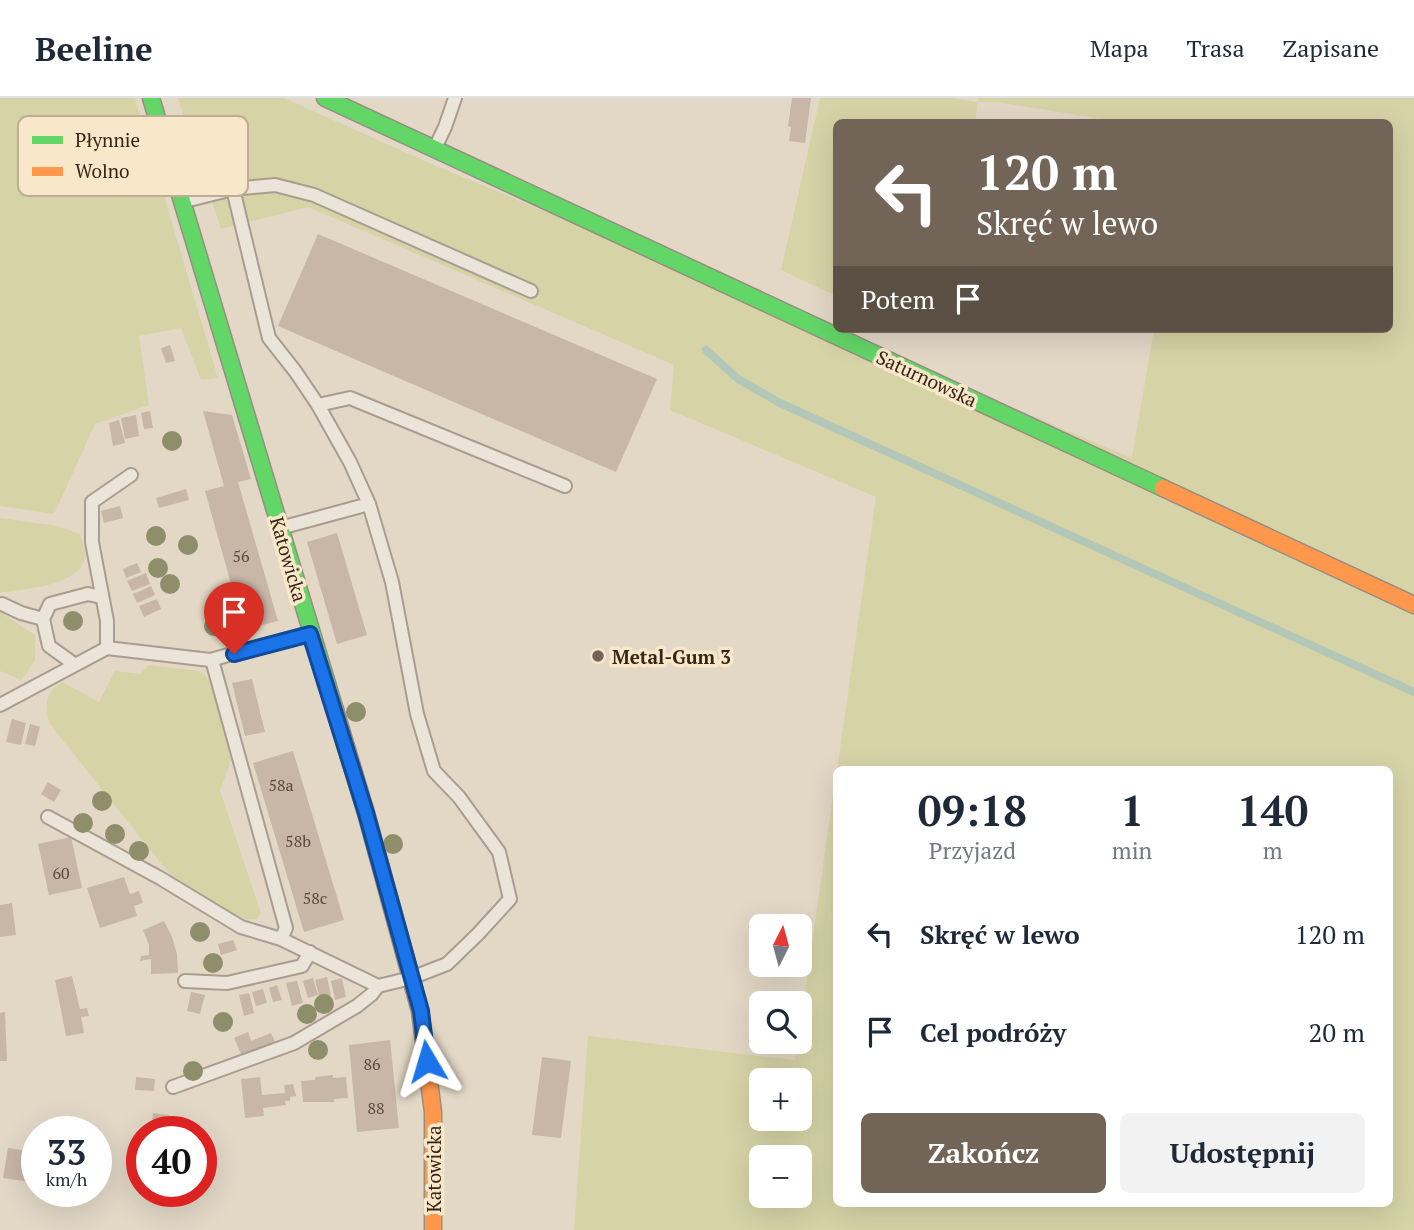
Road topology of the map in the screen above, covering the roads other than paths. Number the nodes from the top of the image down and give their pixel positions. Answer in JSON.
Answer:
{"nodes":[{"id":1,"x":151,"y":98,"type":"edge"},
{"id":2,"x":325,"y":98,"type":"edge"},
{"id":3,"x":455,"y":98,"type":"edge"},
{"id":4,"x":156,"y":116,"type":"edge"},
{"id":5,"x":434,"y":148,"type":"junction"},
{"id":6,"x":248,"y":188,"type":"edge"},
{"id":7,"x":180,"y":196,"type":"edge"},
{"id":8,"x":206,"y":196,"type":"edge"},
{"id":9,"x":235,"y":196,"type":"edge"},
{"id":10,"x":182,"y":202,"type":"junction"},
{"id":11,"x":531,"y":291,"type":"dead end"},
{"id":12,"x":318,"y":405,"type":"junction"},
{"id":13,"x":131,"y":475,"type":"dead end"},
{"id":14,"x":565,"y":486,"type":"dead end"},
{"id":15,"x":369,"y":504,"type":"junction"},
{"id":16,"x":280,"y":528,"type":"junction"},
{"id":17,"x":101,"y":597,"type":"junction"},
{"id":18,"x":2,"y":604,"type":"dead end"},
{"id":19,"x":1414,"y":605,"type":"edge"},
{"id":20,"x":43,"y":619,"type":"junction"},
{"id":21,"x":310,"y":634,"type":"junction"},
{"id":22,"x":107,"y":648,"type":"junction"},
{"id":23,"x":212,"y":660,"type":"junction"},
{"id":24,"x":74,"y":664,"type":"junction"},
{"id":25,"x":0,"y":705,"type":"edge"},
{"id":26,"x":48,"y":817,"type":"dead end"},
{"id":27,"x":281,"y":939,"type":"junction"},
{"id":28,"x":310,"y":952,"type":"junction"},
{"id":29,"x":411,"y":978,"type":"junction"},
{"id":30,"x":185,"y":981,"type":"dead end"},
{"id":31,"x":378,"y":986,"type":"junction"},
{"id":32,"x":173,"y":1087,"type":"dead end"},
{"id":33,"x":433,"y":1230,"type":"edge"}],
"edges":[{"from":1,"to":4,"type":"street","name":"Katowicka"},
{"from":2,"to":5,"type":"street","name":"Saturnowska"},
{"from":3,"to":5,"type":"lane"},
{"from":5,"to":19,"type":"street","name":"Saturnowska"},
{"from":6,"to":11,"type":"lane"},
{"from":7,"to":10,"type":"street","name":"Katowicka"},
{"from":8,"to":10,"type":"lane"},
{"from":9,"to":12,"type":"lane"},
{"from":10,"to":16,"type":"street","name":"Katowicka"},
{"from":12,"to":14,"type":"lane"},
{"from":12,"to":15,"type":"lane"},
{"from":13,"to":17,"type":"lane"},
{"from":15,"to":16,"type":"lane"},
{"from":15,"to":29,"type":"lane"},
{"from":16,"to":21,"type":"street","name":"Katowicka"},
{"from":17,"to":20,"type":"lane"},
{"from":17,"to":22,"type":"lane"},
{"from":18,"to":20,"type":"lane"},
{"from":20,"to":24,"type":"lane"},
{"from":21,"to":23,"type":"lane"},
{"from":21,"to":29,"type":"street","name":"Katowicka"},
{"from":22,"to":23,"type":"lane"},
{"from":22,"to":24,"type":"lane"},
{"from":23,"to":27,"type":"lane"},
{"from":24,"to":25,"type":"lane"},
{"from":26,"to":27,"type":"lane"},
{"from":27,"to":28,"type":"lane"},
{"from":28,"to":30,"type":"lane"},
{"from":28,"to":31,"type":"lane"},
{"from":29,"to":31,"type":"lane"},
{"from":29,"to":33,"type":"street","name":"Katowicka"},
{"from":31,"to":32,"type":"lane"}]}
